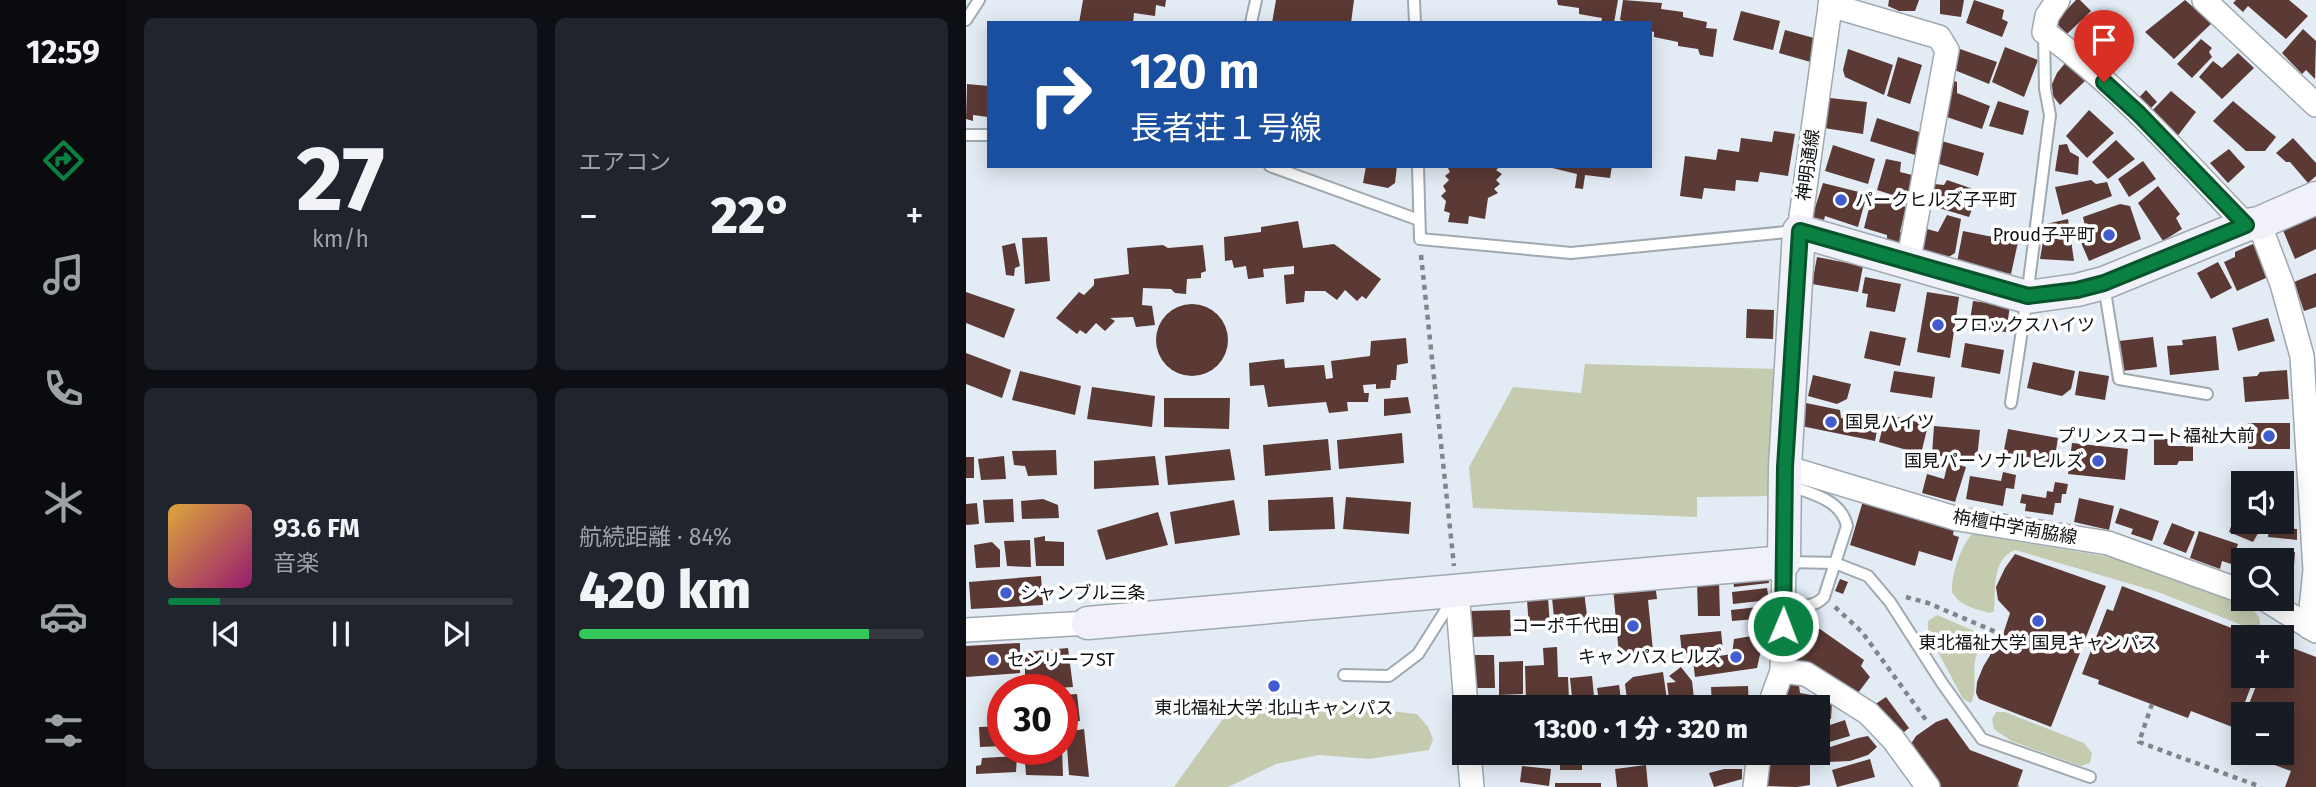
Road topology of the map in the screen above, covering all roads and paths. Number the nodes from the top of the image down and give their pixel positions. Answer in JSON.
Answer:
{"nodes":[{"id":1,"x":979,"y":0,"type":"edge"},
{"id":2,"x":1256,"y":0,"type":"edge"},
{"id":3,"x":1414,"y":0,"type":"edge"},
{"id":4,"x":2058,"y":0,"type":"edge"},
{"id":5,"x":2204,"y":0,"type":"edge"},
{"id":6,"x":1831,"y":3,"type":"edge"},
{"id":7,"x":966,"y":19,"type":"edge"},
{"id":8,"x":1251,"y":21,"type":"edge"},
{"id":9,"x":1415,"y":21,"type":"edge"},
{"id":10,"x":2044,"y":32,"type":"junction"},
{"id":11,"x":2316,"y":105,"type":"edge"},
{"id":12,"x":966,"y":135,"type":"edge"},
{"id":13,"x":987,"y":135,"type":"edge"},
{"id":14,"x":1276,"y":168,"type":"edge"},
{"id":15,"x":1418,"y":168,"type":"edge"},
{"id":16,"x":2316,"y":198,"type":"edge"},
{"id":17,"x":1419,"y":220,"type":"junction"},
{"id":18,"x":2252,"y":224,"type":"junction"},
{"id":19,"x":1800,"y":231,"type":"junction"},
{"id":20,"x":1420,"y":239,"type":"junction"},
{"id":21,"x":1909,"y":264,"type":"junction"},
{"id":22,"x":2104,"y":283,"type":"junction"},
{"id":23,"x":2028,"y":296,"type":"junction"},
{"id":24,"x":2207,"y":394,"type":"dead end"},
{"id":25,"x":2011,"y":402,"type":"dead end"},
{"id":26,"x":2311,"y":428,"type":"edge"},
{"id":27,"x":1786,"y":476,"type":"junction"},
{"id":28,"x":1784,"y":562,"type":"junction"},
{"id":29,"x":1835,"y":563,"type":"junction"},
{"id":30,"x":2316,"y":570,"type":"edge"},
{"id":31,"x":2231,"y":587,"type":"edge"},
{"id":32,"x":1457,"y":592,"type":"junction"},
{"id":33,"x":1824,"y":597,"type":"junction"},
{"id":34,"x":1928,"y":603,"type":"dead end"},
{"id":35,"x":1784,"y":604,"type":"junction"},
{"id":36,"x":2284,"y":611,"type":"edge"},
{"id":37,"x":1088,"y":623,"type":"joint"},
{"id":38,"x":2313,"y":629,"type":"edge"},
{"id":39,"x":966,"y":630,"type":"edge"},
{"id":40,"x":2003,"y":635,"type":"dead end"},
{"id":41,"x":1782,"y":671,"type":"junction"},
{"id":42,"x":1344,"y":675,"type":"dead end"},
{"id":43,"x":1465,"y":695,"type":"edge"},
{"id":44,"x":1773,"y":695,"type":"edge"},
{"id":45,"x":2152,"y":705,"type":"dead end"},
{"id":46,"x":1926,"y":720,"type":"dead end"},
{"id":47,"x":1470,"y":765,"type":"edge"},
{"id":48,"x":1758,"y":765,"type":"edge"},
{"id":49,"x":2090,"y":777,"type":"dead end"},
{"id":50,"x":2241,"y":780,"type":"junction"},
{"id":51,"x":1472,"y":787,"type":"edge"},
{"id":52,"x":1755,"y":787,"type":"edge"},
{"id":53,"x":1928,"y":787,"type":"edge"},
{"id":54,"x":2238,"y":787,"type":"edge"},
{"id":55,"x":2261,"y":787,"type":"edge"}],
"edges":[{"from":1,"to":7,"type":"lane"},
{"from":2,"to":8,"type":"lane"},
{"from":3,"to":9,"type":"lane"},
{"from":4,"to":10,"type":"street"},
{"from":5,"to":11,"type":"street"},
{"from":6,"to":19,"type":"street","name":"神明通線"},
{"from":6,"to":21,"type":"street"},
{"from":10,"to":18,"type":"street"},
{"from":10,"to":23,"type":"lane"},
{"from":12,"to":13,"type":"lane"},
{"from":14,"to":17,"type":"lane"},
{"from":15,"to":17,"type":"lane"},
{"from":16,"to":18,"type":"street"},
{"from":17,"to":20,"type":"lane"},
{"from":18,"to":22,"type":"street"},
{"from":18,"to":26,"type":"street"},
{"from":19,"to":20,"type":"lane"},
{"from":19,"to":21,"type":"street"},
{"from":19,"to":27,"type":"street","name":"神明通線"},
{"from":20,"to":32,"type":"path"},
{"from":21,"to":23,"type":"street"},
{"from":22,"to":23,"type":"street"},
{"from":22,"to":24,"type":"lane"},
{"from":23,"to":25,"type":"lane"},
{"from":26,"to":30,"type":"street"},
{"from":27,"to":28,"type":"street","name":"神明通線"},
{"from":27,"to":29,"type":"lane"},
{"from":27,"to":31,"type":"street","name":"栴檀中学南脇線"},
{"from":28,"to":29,"type":"lane"},
{"from":28,"to":32,"type":"street"},
{"from":28,"to":35,"type":"street","name":"神明通線"},
{"from":29,"to":33,"type":"lane"},
{"from":29,"to":49,"type":"lane"},
{"from":30,"to":38,"type":"street"},
{"from":32,"to":37,"type":"street"},
{"from":32,"to":42,"type":"lane"},
{"from":32,"to":43,"type":"street"},
{"from":33,"to":35,"type":"lane"},
{"from":33,"to":46,"type":"path"},
{"from":34,"to":40,"type":"path"},
{"from":35,"to":41,"type":"street","name":"神明通線"},
{"from":36,"to":38,"type":"street"},
{"from":37,"to":39,"type":"street"},
{"from":41,"to":44,"type":"street","name":"神明通線"},
{"from":41,"to":53,"type":"street"},
{"from":45,"to":50,"type":"path"},
{"from":47,"to":51,"type":"street"},
{"from":48,"to":52,"type":"street"},
{"from":50,"to":54,"type":"path"},
{"from":50,"to":55,"type":"path"}]}
